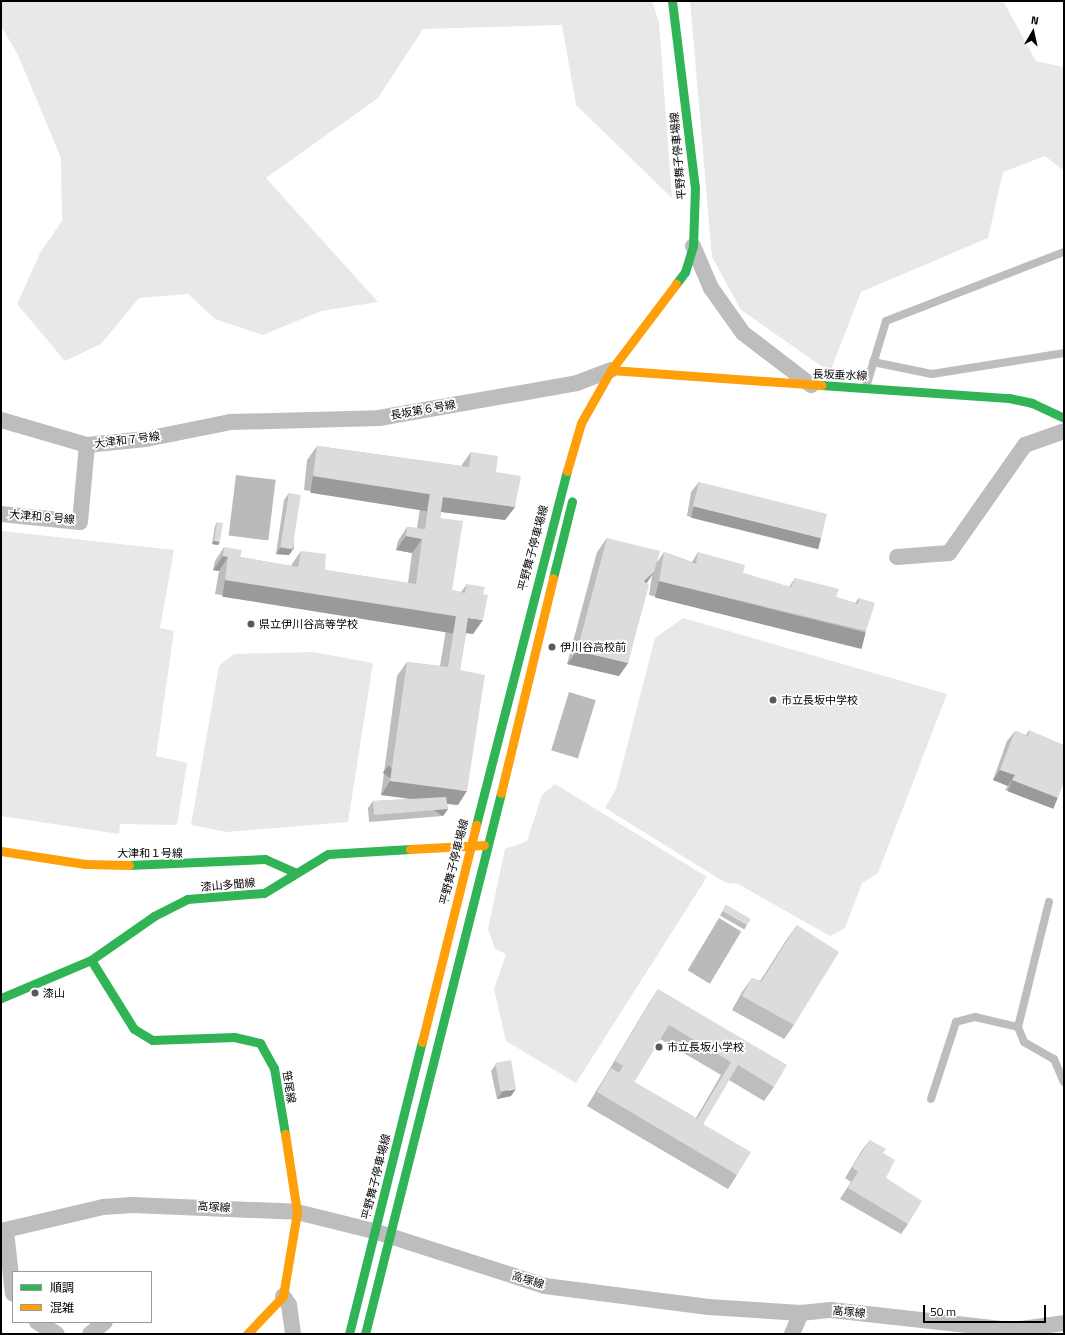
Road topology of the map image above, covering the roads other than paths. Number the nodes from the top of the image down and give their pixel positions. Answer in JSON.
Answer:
{"nodes":[{"id":1,"x":672,"y":1,"type":"edge"},
{"id":2,"x":693,"y":246,"type":"junction"},
{"id":3,"x":1064,"y":252,"type":"edge"},
{"id":4,"x":1064,"y":353,"type":"edge"},
{"id":5,"x":873,"y":362,"type":"junction"},
{"id":6,"x":611,"y":370,"type":"junction"},
{"id":7,"x":811,"y":386,"type":"junction"},
{"id":8,"x":865,"y":388,"type":"junction"},
{"id":9,"x":592,"y":400,"type":"junction"},
{"id":10,"x":1064,"y":418,"type":"edge"},
{"id":11,"x":1,"y":420,"type":"edge"},
{"id":12,"x":231,"y":422,"type":"joint"},
{"id":13,"x":1064,"y":431,"type":"edge"},
{"id":14,"x":87,"y":445,"type":"junction"},
{"id":15,"x":577,"y":477,"type":"dead end"},
{"id":16,"x":574,"y":493,"type":"dead end"},
{"id":17,"x":1,"y":514,"type":"edge"},
{"id":18,"x":896,"y":557,"type":"dead end"},
{"id":19,"x":489,"y":844,"type":"junction"},
{"id":20,"x":471,"y":846,"type":"junction"},
{"id":21,"x":1,"y":851,"type":"edge"},
{"id":22,"x":296,"y":873,"type":"junction"},
{"id":23,"x":1049,"y":902,"type":"dead end"},
{"id":24,"x":91,"y":960,"type":"junction"},
{"id":25,"x":1,"y":998,"type":"edge"},
{"id":26,"x":1018,"y":1027,"type":"junction"},
{"id":27,"x":1064,"y":1082,"type":"edge"},
{"id":28,"x":931,"y":1099,"type":"dead end"},
{"id":29,"x":297,"y":1212,"type":"junction"},
{"id":30,"x":4,"y":1231,"type":"edge"},
{"id":31,"x":374,"y":1231,"type":"junction"},
{"id":32,"x":390,"y":1236,"type":"junction"},
{"id":33,"x":12,"y":1287,"type":"edge"},
{"id":34,"x":283,"y":1296,"type":"junction"},
{"id":35,"x":801,"y":1313,"type":"junction"},
{"id":36,"x":39,"y":1323,"type":"edge"},
{"id":37,"x":104,"y":1323,"type":"edge"},
{"id":38,"x":1064,"y":1323,"type":"edge"},
{"id":39,"x":57,"y":1334,"type":"edge"},
{"id":40,"x":90,"y":1334,"type":"edge"},
{"id":41,"x":248,"y":1334,"type":"edge"},
{"id":42,"x":293,"y":1334,"type":"edge"},
{"id":43,"x":349,"y":1334,"type":"edge"},
{"id":44,"x":365,"y":1334,"type":"edge"},
{"id":45,"x":792,"y":1334,"type":"edge"}],
"edges":[{"from":1,"to":2,"type":"main road","name":"平野舞子停車場線"},
{"from":2,"to":6,"type":"main road","name":"平野舞子停車場線"},
{"from":2,"to":7,"type":"street"},
{"from":3,"to":5,"type":"lane"},
{"from":4,"to":5,"type":"lane"},
{"from":5,"to":8,"type":"lane"},
{"from":6,"to":7,"type":"main road","name":"長坂垂水線"},
{"from":6,"to":9,"type":"main road","name":"平野舞子停車場線"},
{"from":6,"to":12,"type":"street","name":"長坂第６号線"},
{"from":7,"to":8,"type":"main road","name":"長坂垂水線"},
{"from":8,"to":10,"type":"main road","name":"長坂垂水線"},
{"from":9,"to":15,"type":"main road","name":"平野舞子停車場線"},
{"from":9,"to":20,"type":"main road","name":"平野舞子停車場線"},
{"from":11,"to":14,"type":"street","name":"大津和７号線"},
{"from":12,"to":14,"type":"street","name":"大津和７号線"},
{"from":13,"to":18,"type":"street"},
{"from":14,"to":17,"type":"street","name":"大津和８号線"},
{"from":16,"to":19,"type":"main road"},
{"from":19,"to":20,"type":"main road","name":"漆山多聞線"},
{"from":19,"to":32,"type":"main road"},
{"from":20,"to":22,"type":"main road","name":"漆山多聞線"},
{"from":20,"to":31,"type":"main road","name":"平野舞子停車場線"},
{"from":21,"to":22,"type":"main road","name":"大津和１号線"},
{"from":22,"to":24,"type":"main road","name":"漆山多聞線"},
{"from":23,"to":26,"type":"lane"},
{"from":24,"to":25,"type":"main road","name":"漆山多聞線"},
{"from":24,"to":29,"type":"main road","name":"笹尾線"},
{"from":26,"to":27,"type":"lane"},
{"from":26,"to":28,"type":"lane"},
{"from":29,"to":30,"type":"street","name":"高塚線"},
{"from":29,"to":31,"type":"street","name":"高塚線"},
{"from":29,"to":34,"type":"main road","name":"笹尾線"},
{"from":30,"to":33,"type":"street"},
{"from":31,"to":32,"type":"street","name":"高塚線"},
{"from":31,"to":43,"type":"main road","name":"平野舞子停車場線"},
{"from":32,"to":35,"type":"street","name":"高塚線"},
{"from":32,"to":44,"type":"main road"},
{"from":34,"to":41,"type":"main road"},
{"from":34,"to":42,"type":"street"},
{"from":35,"to":38,"type":"street","name":"高塚線"},
{"from":35,"to":45,"type":"street"},
{"from":36,"to":39,"type":"street"},
{"from":37,"to":40,"type":"street"}]}
